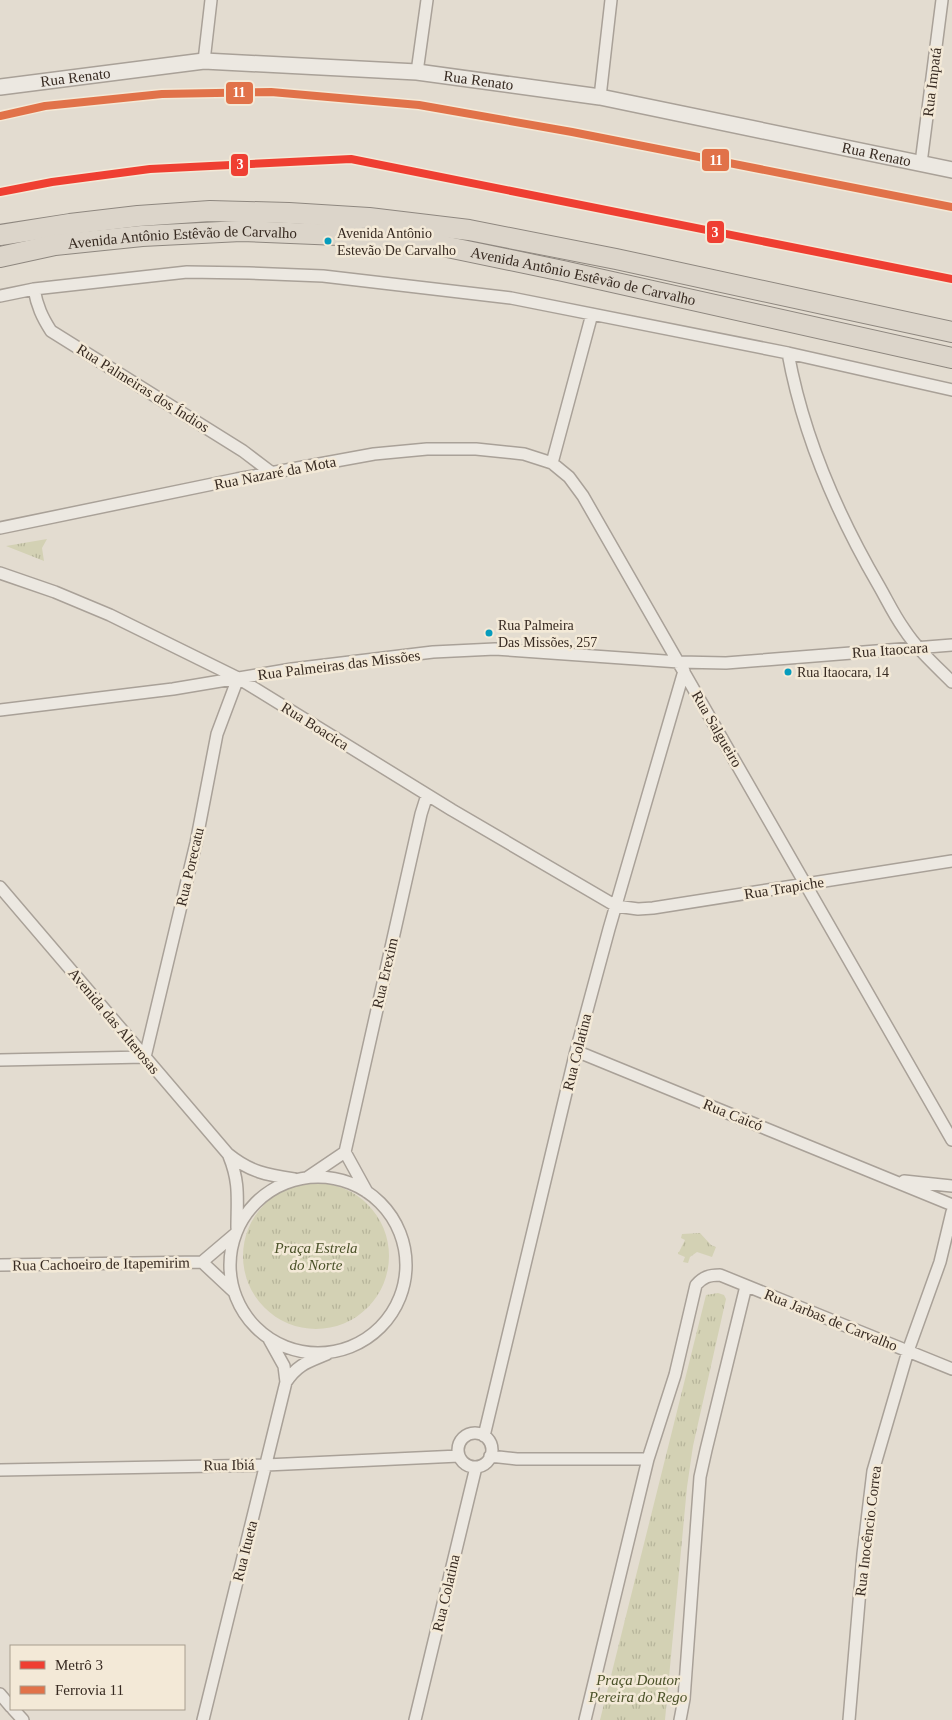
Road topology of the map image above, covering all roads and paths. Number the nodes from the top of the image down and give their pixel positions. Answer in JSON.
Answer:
{"nodes":[{"id":1,"x":211,"y":0,"type":"edge"},
{"id":2,"x":426,"y":0,"type":"edge"},
{"id":3,"x":611,"y":0,"type":"edge"},
{"id":4,"x":942,"y":0,"type":"edge"},
{"id":5,"x":204,"y":61,"type":"junction"},
{"id":6,"x":417,"y":72,"type":"junction"},
{"id":7,"x":0,"y":87,"type":"edge"},
{"id":8,"x":600,"y":97,"type":"junction"},
{"id":9,"x":922,"y":163,"type":"junction"},
{"id":10,"x":952,"y":170,"type":"edge"},
{"id":11,"x":0,"y":235,"type":"edge"},
{"id":12,"x":0,"y":257,"type":"edge"},
{"id":13,"x":34,"y":289,"type":"junction"},
{"id":14,"x":0,"y":296,"type":"edge"},
{"id":15,"x":592,"y":314,"type":"junction"},
{"id":16,"x":952,"y":332,"type":"edge"},
{"id":17,"x":788,"y":353,"type":"junction"},
{"id":18,"x":952,"y":358,"type":"edge"},
{"id":19,"x":952,"y":390,"type":"edge"},
{"id":20,"x":552,"y":463,"type":"junction"},
{"id":21,"x":272,"y":473,"type":"junction"},
{"id":22,"x":0,"y":528,"type":"edge"},
{"id":23,"x":0,"y":573,"type":"edge"},
{"id":24,"x":952,"y":645,"type":"edge"},
{"id":25,"x":919,"y":648,"type":"junction"},
{"id":26,"x":682,"y":666,"type":"junction"},
{"id":27,"x":238,"y":678,"type":"junction"},
{"id":28,"x":952,"y":682,"type":"edge"},
{"id":29,"x":0,"y":710,"type":"edge"},
{"id":30,"x":427,"y":795,"type":"junction"},
{"id":31,"x":952,"y":861,"type":"edge"},
{"id":32,"x":805,"y":884,"type":"junction"},
{"id":33,"x":0,"y":887,"type":"edge"},
{"id":34,"x":616,"y":906,"type":"junction"},
{"id":35,"x":576,"y":1051,"type":"junction"},
{"id":36,"x":145,"y":1057,"type":"junction"},
{"id":37,"x":0,"y":1060,"type":"edge"},
{"id":38,"x":951,"y":1140,"type":"edge"},
{"id":39,"x":345,"y":1152,"type":"junction"},
{"id":40,"x":228,"y":1154,"type":"junction"},
{"id":41,"x":302,"y":1179,"type":"junction"},
{"id":42,"x":890,"y":1180,"type":"junction"},
{"id":43,"x":952,"y":1187,"type":"edge"},
{"id":44,"x":368,"y":1193,"type":"junction"},
{"id":45,"x":951,"y":1208,"type":"edge"},
{"id":46,"x":236,"y":1232,"type":"junction"},
{"id":47,"x":952,"y":1244,"type":"edge"},
{"id":48,"x":202,"y":1262,"type":"junction"},
{"id":49,"x":940,"y":1262,"type":"junction"},
{"id":50,"x":0,"y":1265,"type":"edge"},
{"id":51,"x":746,"y":1286,"type":"junction"},
{"id":52,"x":235,"y":1293,"type":"junction"},
{"id":53,"x":268,"y":1337,"type":"junction"},
{"id":54,"x":336,"y":1350,"type":"junction"},
{"id":55,"x":908,"y":1351,"type":"junction"},
{"id":56,"x":952,"y":1369,"type":"edge"},
{"id":57,"x":286,"y":1382,"type":"junction"},
{"id":58,"x":484,"y":1436,"type":"junction"},
{"id":59,"x":458,"y":1456,"type":"junction"},
{"id":60,"x":490,"y":1456,"type":"junction"},
{"id":61,"x":648,"y":1459,"type":"junction"},
{"id":62,"x":266,"y":1465,"type":"junction"},
{"id":63,"x":476,"y":1467,"type":"junction"},
{"id":64,"x":0,"y":1470,"type":"edge"},
{"id":65,"x":0,"y":1694,"type":"edge"},
{"id":66,"x":10,"y":1706,"type":"edge"},
{"id":67,"x":14,"y":1710,"type":"edge"},
{"id":68,"x":23,"y":1720,"type":"edge"},
{"id":69,"x":203,"y":1720,"type":"edge"},
{"id":70,"x":415,"y":1720,"type":"edge"},
{"id":71,"x":585,"y":1720,"type":"edge"},
{"id":72,"x":680,"y":1720,"type":"edge"},
{"id":73,"x":849,"y":1720,"type":"edge"}],
"edges":[{"from":1,"to":5,"type":"street"},
{"from":2,"to":6,"type":"street"},
{"from":3,"to":8,"type":"street"},
{"from":4,"to":9,"type":"street","name":"Rua Impatá"},
{"from":5,"to":6,"type":"street","name":"Rua Renato"},
{"from":5,"to":7,"type":"street","name":"Rua Renato"},
{"from":6,"to":8,"type":"street","name":"Rua Renato"},
{"from":8,"to":9,"type":"street","name":"Rua Renato"},
{"from":9,"to":10,"type":"street","name":"Rua Renato"},
{"from":11,"to":16,"type":"highway","name":"Avenida Antônio Estêvão de Carvalho"},
{"from":12,"to":18,"type":"highway","name":"Avenida Antônio Estêvão de Carvalho"},
{"from":13,"to":14,"type":"street"},
{"from":13,"to":15,"type":"street"},
{"from":13,"to":21,"type":"street","name":"Rua Palmeiras dos Índios"},
{"from":15,"to":17,"type":"street"},
{"from":15,"to":20,"type":"street"},
{"from":17,"to":19,"type":"street"},
{"from":17,"to":25,"type":"street"},
{"from":20,"to":21,"type":"street","name":"Rua Nazaré da Mota"},
{"from":20,"to":26,"type":"street","name":"Rua Salgueiro"},
{"from":21,"to":22,"type":"street","name":"Rua Nazaré da Mota"},
{"from":23,"to":27,"type":"street","name":"Rua Boacica"},
{"from":24,"to":25,"type":"street","name":"Rua Itaocara"},
{"from":25,"to":26,"type":"street","name":"Rua Itaocara"},
{"from":25,"to":28,"type":"street"},
{"from":26,"to":27,"type":"street","name":"Rua Palmeiras das Missões"},
{"from":26,"to":32,"type":"street","name":"Rua Salgueiro"},
{"from":26,"to":34,"type":"street","name":"Rua Colatina"},
{"from":27,"to":29,"type":"street","name":"Rua Palmeiras das Missões"},
{"from":27,"to":30,"type":"street","name":"Rua Boacica"},
{"from":27,"to":36,"type":"street","name":"Rua Porecatu"},
{"from":30,"to":34,"type":"street","name":"Rua Boacica"},
{"from":30,"to":39,"type":"street","name":"Rua Erexim"},
{"from":31,"to":32,"type":"street","name":"Rua Trapiche"},
{"from":32,"to":34,"type":"street","name":"Rua Trapiche"},
{"from":32,"to":38,"type":"street","name":"Rua Salgueiro"},
{"from":33,"to":36,"type":"street","name":"Avenida das Alterosas"},
{"from":34,"to":35,"type":"street","name":"Rua Colatina"},
{"from":35,"to":42,"type":"street","name":"Rua Caicó"},
{"from":35,"to":58,"type":"street","name":"Rua Colatina"},
{"from":36,"to":37,"type":"street"},
{"from":36,"to":40,"type":"street","name":"Avenida das Alterosas"},
{"from":39,"to":41,"type":"street"},
{"from":39,"to":44,"type":"street"},
{"from":40,"to":41,"type":"street","name":"Avenida das Alterosas"},
{"from":40,"to":46,"type":"street","name":"Avenida das Alterosas"},
{"from":41,"to":44,"type":"street"},
{"from":41,"to":46,"type":"street"},
{"from":42,"to":43,"type":"street","name":"Rua Caicó"},
{"from":42,"to":45,"type":"street","name":"Rua Caicó"},
{"from":43,"to":45,"type":"street","name":"Rua Inocêncio Correa"},
{"from":44,"to":54,"type":"street"},
{"from":45,"to":49,"type":"street","name":"Rua Inocêncio Correa"},
{"from":46,"to":48,"type":"street","name":"Rua Cachoeiro de Itapemirim"},
{"from":46,"to":52,"type":"street"},
{"from":47,"to":49,"type":"street","name":"Rua Inocêncio Correa"},
{"from":48,"to":50,"type":"street","name":"Rua Cachoeiro de Itapemirim"},
{"from":48,"to":52,"type":"street","name":"Rua Cachoeiro de Itapemirim"},
{"from":49,"to":55,"type":"street","name":"Rua Inocêncio Correa"},
{"from":51,"to":55,"type":"street","name":"Rua Jarbas de Carvalho"},
{"from":51,"to":61,"type":"street","name":"Rua Jarbas de Carvalho"},
{"from":51,"to":72,"type":"street"},
{"from":52,"to":53,"type":"street"},
{"from":53,"to":54,"type":"street"},
{"from":53,"to":57,"type":"street","name":"Rua Itueta"},
{"from":54,"to":57,"type":"street","name":"Rua Itueta"},
{"from":55,"to":56,"type":"street","name":"Rua Jarbas de Carvalho"},
{"from":55,"to":73,"type":"street","name":"Rua Inocêncio Correa"},
{"from":57,"to":62,"type":"street","name":"Rua Itueta"},
{"from":58,"to":59,"type":"street"},
{"from":58,"to":60,"type":"street"},
{"from":59,"to":62,"type":"street","name":"Rua Ibiá"},
{"from":59,"to":63,"type":"street"},
{"from":60,"to":61,"type":"street"},
{"from":60,"to":63,"type":"street"},
{"from":61,"to":71,"type":"street"},
{"from":62,"to":64,"type":"street","name":"Rua Ibiá"},
{"from":62,"to":69,"type":"street","name":"Rua Itueta"},
{"from":63,"to":70,"type":"street","name":"Rua Colatina"},
{"from":65,"to":66,"type":"street"},
{"from":67,"to":68,"type":"street"}]}
